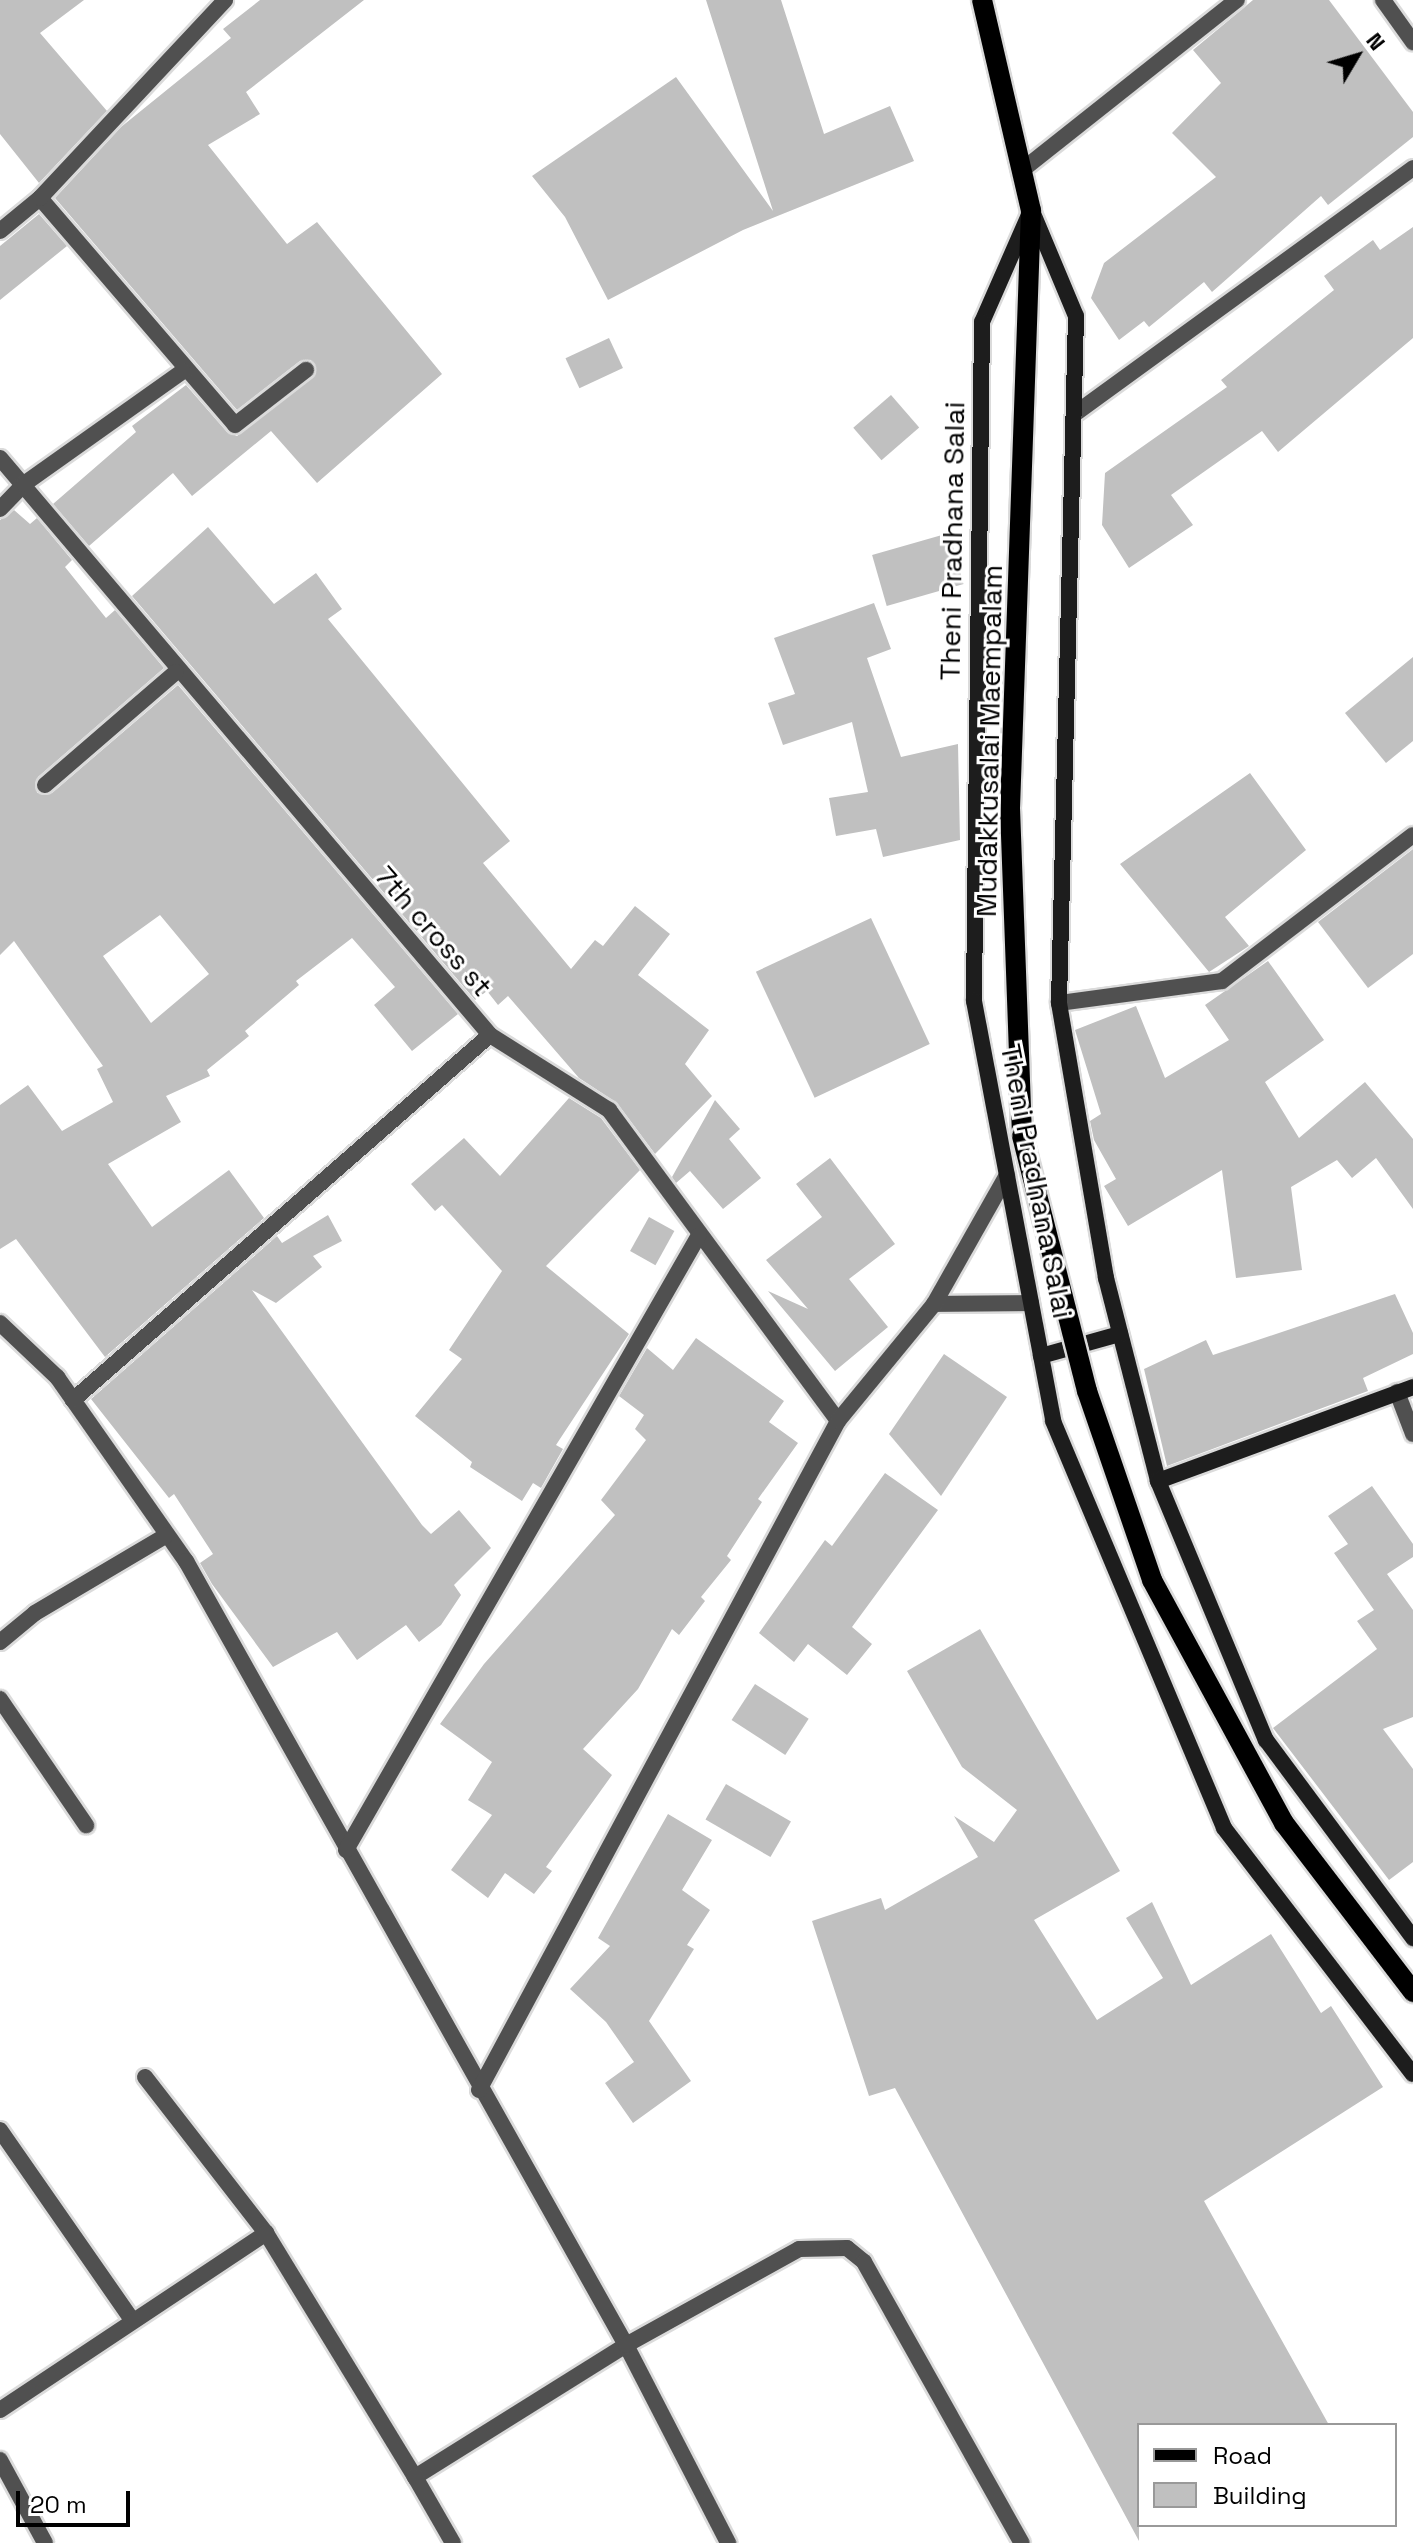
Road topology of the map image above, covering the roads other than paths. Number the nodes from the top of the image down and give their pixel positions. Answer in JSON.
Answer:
{"nodes":[{"id":1,"x":225,"y":0,"type":"edge"},
{"id":2,"x":982,"y":0,"type":"edge"},
{"id":3,"x":1237,"y":0,"type":"edge"},
{"id":4,"x":1383,"y":0,"type":"edge"},
{"id":5,"x":1413,"y":42,"type":"edge"},
{"id":6,"x":1026,"y":167,"type":"junction"},
{"id":7,"x":1413,"y":168,"type":"edge"},
{"id":8,"x":40,"y":198,"type":"junction"},
{"id":9,"x":1031,"y":210,"type":"junction"},
{"id":10,"x":0,"y":231,"type":"edge"},
{"id":11,"x":306,"y":370,"type":"dead end"},
{"id":12,"x":183,"y":371,"type":"junction"},
{"id":13,"x":1076,"y":413,"type":"junction"},
{"id":14,"x":0,"y":458,"type":"edge"},
{"id":15,"x":24,"y":484,"type":"junction"},
{"id":16,"x":0,"y":509,"type":"edge"},
{"id":17,"x":176,"y":672,"type":"junction"},
{"id":18,"x":45,"y":785,"type":"dead end"},
{"id":19,"x":1413,"y":835,"type":"edge"},
{"id":20,"x":1059,"y":1003,"type":"junction"},
{"id":21,"x":490,"y":1035,"type":"junction"},
{"id":22,"x":1007,"y":1175,"type":"junction"},
{"id":23,"x":699,"y":1235,"type":"junction"},
{"id":24,"x":1031,"y":1303,"type":"junction"},
{"id":25,"x":934,"y":1304,"type":"junction"},
{"id":26,"x":0,"y":1323,"type":"edge"},
{"id":27,"x":1120,"y":1334,"type":"junction"},
{"id":28,"x":1041,"y":1356,"type":"junction"},
{"id":29,"x":1405,"y":1390,"type":"edge"},
{"id":30,"x":73,"y":1400,"type":"junction"},
{"id":31,"x":838,"y":1421,"type":"junction"},
{"id":32,"x":1413,"y":1434,"type":"edge"},
{"id":33,"x":1158,"y":1481,"type":"junction"},
{"id":34,"x":167,"y":1535,"type":"junction"},
{"id":35,"x":0,"y":1642,"type":"edge"},
{"id":36,"x":0,"y":1699,"type":"edge"},
{"id":37,"x":86,"y":1825,"type":"dead end"},
{"id":38,"x":346,"y":1850,"type":"junction"},
{"id":39,"x":1413,"y":1938,"type":"edge"},
{"id":40,"x":1413,"y":1992,"type":"edge"},
{"id":41,"x":1413,"y":2074,"type":"edge"},
{"id":42,"x":145,"y":2077,"type":"dead end"},
{"id":43,"x":479,"y":2090,"type":"junction"},
{"id":44,"x":0,"y":2130,"type":"edge"},
{"id":45,"x":266,"y":2233,"type":"junction"},
{"id":46,"x":132,"y":2320,"type":"junction"},
{"id":47,"x":626,"y":2345,"type":"junction"},
{"id":48,"x":0,"y":2410,"type":"edge"},
{"id":49,"x":0,"y":2460,"type":"edge"},
{"id":50,"x":415,"y":2477,"type":"junction"},
{"id":51,"x":45,"y":2543,"type":"edge"},
{"id":52,"x":453,"y":2543,"type":"edge"},
{"id":53,"x":728,"y":2543,"type":"edge"},
{"id":54,"x":1022,"y":2543,"type":"edge"}],
"edges":[{"from":1,"to":8,"type":"street"},
{"from":2,"to":6,"type":"main road","name":"Theni Pradhana Salai"},
{"from":3,"to":6,"type":"street"},
{"from":4,"to":5,"type":"street"},
{"from":6,"to":9,"type":"main road","name":"Theni Pradhana Salai"},
{"from":7,"to":13,"type":"street"},
{"from":8,"to":10,"type":"street"},
{"from":8,"to":12,"type":"street"},
{"from":9,"to":13,"type":"main road","name":"Theni Pradhana Salai"},
{"from":9,"to":22,"type":"main road","name":"Theni Pradhana Salai"},
{"from":9,"to":40,"type":"main road","name":"Mudakkusalai Maempalam","bridge":true},
{"from":11,"to":12,"type":"street"},
{"from":12,"to":15,"type":"street"},
{"from":13,"to":20,"type":"main road","name":"Theni Pradhana Salai"},
{"from":14,"to":15,"type":"street","name":"7th cross st"},
{"from":15,"to":16,"type":"street"},
{"from":15,"to":17,"type":"street","name":"7th cross st"},
{"from":17,"to":18,"type":"street"},
{"from":17,"to":21,"type":"street","name":"7th cross st"},
{"from":19,"to":20,"type":"street"},
{"from":20,"to":27,"type":"main road","name":"Theni Pradhana Salai"},
{"from":21,"to":23,"type":"street","name":"7th cross st"},
{"from":21,"to":30,"type":"street"},
{"from":22,"to":24,"type":"main road","name":"Theni Pradhana Salai"},
{"from":22,"to":25,"type":"street"},
{"from":23,"to":31,"type":"street","name":"7th cross st"},
{"from":23,"to":38,"type":"street"},
{"from":24,"to":25,"type":"street"},
{"from":24,"to":28,"type":"main road","name":"Theni Pradhana Salai"},
{"from":25,"to":31,"type":"street"},
{"from":26,"to":30,"type":"street"},
{"from":27,"to":28,"type":"main road"},
{"from":27,"to":33,"type":"main road","name":"Theni Pradhana Salai"},
{"from":28,"to":41,"type":"main road","name":"Theni Pradhana Salai"},
{"from":29,"to":32,"type":"street"},
{"from":29,"to":33,"type":"main road"},
{"from":30,"to":34,"type":"street"},
{"from":31,"to":43,"type":"street"},
{"from":33,"to":39,"type":"main road","name":"Theni Pradhana Salai"},
{"from":34,"to":35,"type":"street"},
{"from":34,"to":38,"type":"street"},
{"from":36,"to":37,"type":"street"},
{"from":38,"to":43,"type":"street"},
{"from":42,"to":45,"type":"street"},
{"from":43,"to":47,"type":"street"},
{"from":44,"to":46,"type":"street"},
{"from":45,"to":46,"type":"street"},
{"from":45,"to":50,"type":"street"},
{"from":46,"to":48,"type":"street"},
{"from":47,"to":50,"type":"street"},
{"from":47,"to":53,"type":"street"},
{"from":47,"to":54,"type":"street"},
{"from":49,"to":51,"type":"street"},
{"from":50,"to":52,"type":"street"}]}
